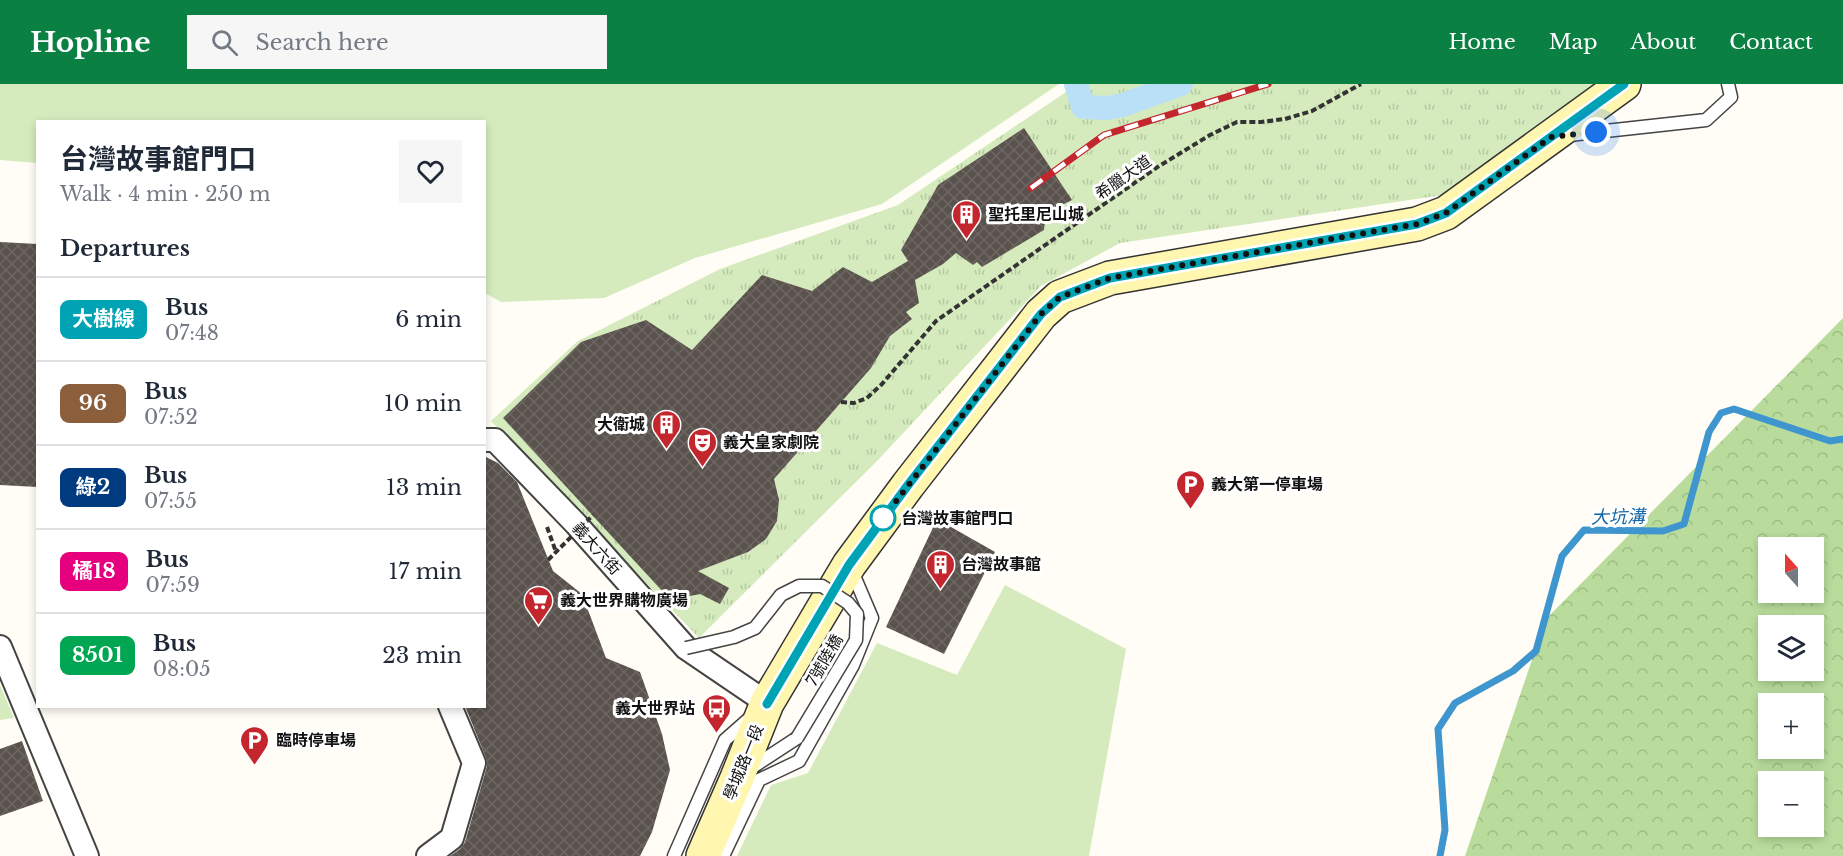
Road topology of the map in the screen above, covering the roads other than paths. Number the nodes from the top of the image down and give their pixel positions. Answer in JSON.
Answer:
{"nodes":[{"id":1,"x":1624,"y":84,"type":"edge"},
{"id":2,"x":1728,"y":84,"type":"edge"},
{"id":3,"x":1548,"y":133,"type":"junction"},
{"id":4,"x":486,"y":440,"type":"edge"},
{"id":5,"x":849,"y":565,"type":"junction"},
{"id":6,"x":0,"y":647,"type":"edge"},
{"id":7,"x":686,"y":648,"type":"junction"},
{"id":8,"x":767,"y":704,"type":"junction"},
{"id":9,"x":451,"y":708,"type":"edge"},
{"id":10,"x":737,"y":778,"type":"junction"},
{"id":11,"x":87,"y":856,"type":"edge"},
{"id":12,"x":428,"y":856,"type":"edge"},
{"id":13,"x":674,"y":856,"type":"edge"},
{"id":14,"x":703,"y":856,"type":"edge"},
{"id":15,"x":723,"y":856,"type":"edge"}],
"edges":[{"from":1,"to":3,"type":"main road","name":"學城路一段"},
{"from":2,"to":3,"type":"lane"},
{"from":3,"to":5,"type":"main road","name":"學城路一段"},
{"from":4,"to":7,"type":"street","name":"義大六街"},
{"from":5,"to":8,"type":"main road","name":"學城路一段"},
{"from":5,"to":15,"type":"lane"},
{"from":6,"to":11,"type":"street"},
{"from":7,"to":8,"type":"street","name":"義大六街"},
{"from":7,"to":10,"type":"lane","name":"7號陸橋","bridge":true},
{"from":8,"to":10,"type":"main road","name":"學城路一段"},
{"from":8,"to":13,"type":"lane"},
{"from":9,"to":12,"type":"street"},
{"from":10,"to":14,"type":"main road","name":"學城路一段"}]}
